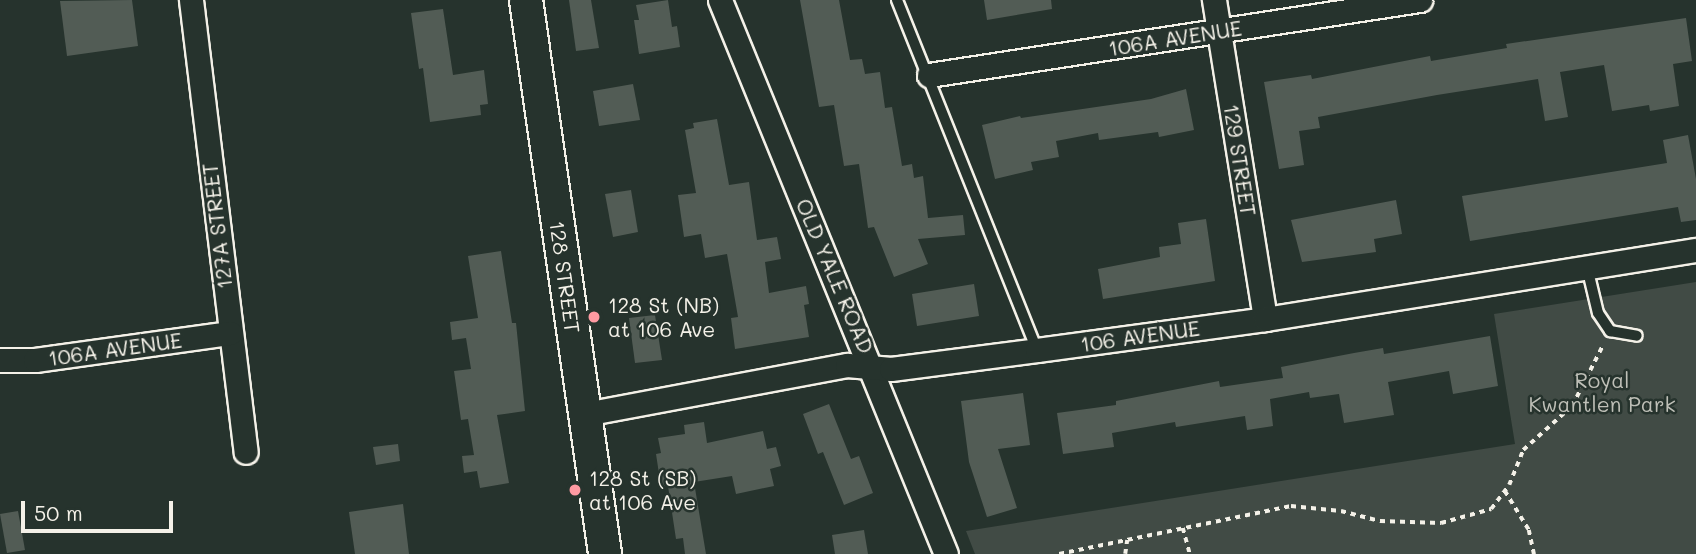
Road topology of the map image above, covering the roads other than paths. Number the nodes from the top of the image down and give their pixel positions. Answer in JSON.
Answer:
{"nodes":[{"id":1,"x":191,"y":0,"type":"edge"},
{"id":2,"x":526,"y":0,"type":"edge"},
{"id":3,"x":720,"y":0,"type":"edge"},
{"id":4,"x":897,"y":0,"type":"edge"},
{"id":5,"x":1214,"y":0,"type":"edge"},
{"id":6,"x":1420,"y":0,"type":"edge"},
{"id":7,"x":1219,"y":32,"type":"junction"},
{"id":8,"x":929,"y":75,"type":"junction"},
{"id":9,"x":1696,"y":250,"type":"edge"},
{"id":10,"x":1587,"y":267,"type":"junction"},
{"id":11,"x":1265,"y":319,"type":"junction"},
{"id":12,"x":230,"y":333,"type":"junction"},
{"id":13,"x":1637,"y":336,"type":"dead end"},
{"id":14,"x":1037,"y":350,"type":"junction"},
{"id":15,"x":0,"y":360,"type":"edge"},
{"id":16,"x":872,"y":366,"type":"junction"},
{"id":17,"x":585,"y":414,"type":"junction"},
{"id":18,"x":246,"y":452,"type":"dead end"},
{"id":19,"x":605,"y":554,"type":"edge"},
{"id":20,"x":946,"y":554,"type":"edge"}],
"edges":[{"from":1,"to":12,"type":"street","name":"127A STREET"},
{"from":2,"to":17,"type":"main road","name":"128 STREET"},
{"from":3,"to":16,"type":"street","name":"OLD YALE ROAD"},
{"from":4,"to":8,"type":"lane"},
{"from":5,"to":7,"type":"street","name":"129 STREET"},
{"from":6,"to":7,"type":"street","name":"106A AVENUE"},
{"from":7,"to":8,"type":"street","name":"106A AVENUE"},
{"from":7,"to":11,"type":"street","name":"129 STREET"},
{"from":8,"to":14,"type":"lane"},
{"from":9,"to":10,"type":"street","name":"106 AVENUE"},
{"from":10,"to":11,"type":"street","name":"106 AVENUE"},
{"from":10,"to":13,"type":"lane"},
{"from":11,"to":14,"type":"street","name":"106 AVENUE"},
{"from":12,"to":15,"type":"street","name":"106A AVENUE"},
{"from":12,"to":18,"type":"street","name":"127A STREET"},
{"from":14,"to":16,"type":"street","name":"106 AVENUE"},
{"from":16,"to":17,"type":"street","name":"106 AVENUE"},
{"from":16,"to":20,"type":"street","name":"OLD YALE ROAD"},
{"from":17,"to":19,"type":"main road","name":"128 STREET"}]}
